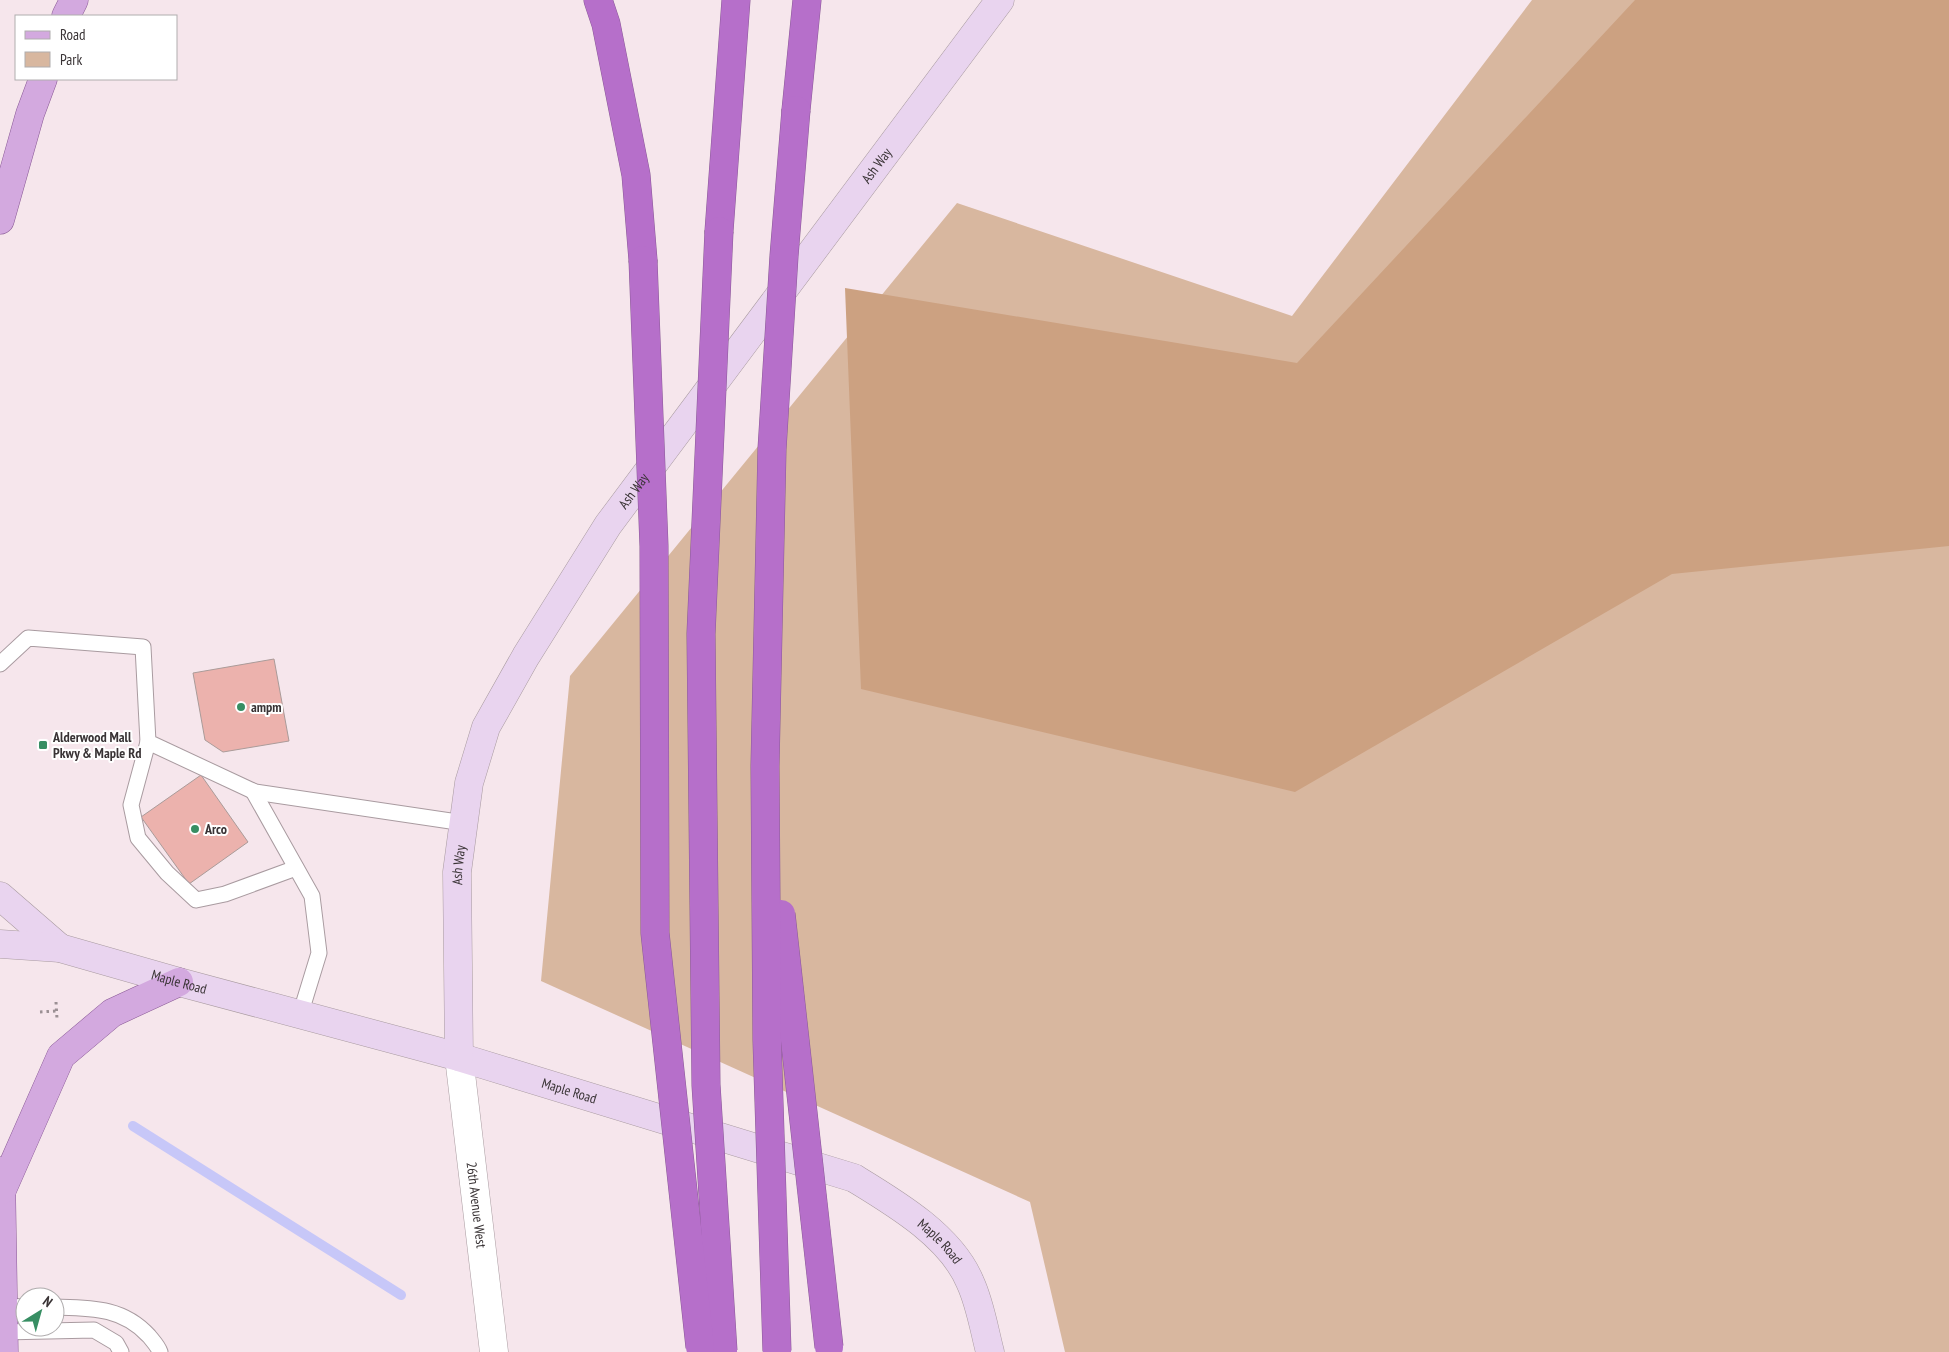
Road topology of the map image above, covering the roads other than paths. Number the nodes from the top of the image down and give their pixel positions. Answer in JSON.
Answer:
{"nodes":[{"id":1,"x":74,"y":0,"type":"edge"},
{"id":2,"x":598,"y":0,"type":"edge"},
{"id":3,"x":736,"y":0,"type":"edge"},
{"id":4,"x":807,"y":0,"type":"edge"},
{"id":5,"x":1000,"y":0,"type":"edge"},
{"id":6,"x":66,"y":15,"type":"edge"},
{"id":7,"x":43,"y":80,"type":"edge"},
{"id":8,"x":0,"y":220,"type":"edge"},
{"id":9,"x":0,"y":664,"type":"edge"},
{"id":10,"x":148,"y":742,"type":"junction"},
{"id":11,"x":765,"y":766,"type":"junction"},
{"id":12,"x":253,"y":791,"type":"junction"},
{"id":13,"x":464,"y":823,"type":"junction"},
{"id":14,"x":296,"y":868,"type":"junction"},
{"id":15,"x":0,"y":896,"type":"edge"},
{"id":16,"x":0,"y":944,"type":"edge"},
{"id":17,"x":60,"y":948,"type":"junction"},
{"id":18,"x":179,"y":982,"type":"junction"},
{"id":19,"x":300,"y":1015,"type":"junction"},
{"id":20,"x":459,"y":1058,"type":"junction"},
{"id":21,"x":0,"y":1152,"type":"edge"},
{"id":22,"x":2,"y":1190,"type":"junction"},
{"id":23,"x":65,"y":1308,"type":"edge"},
{"id":24,"x":9,"y":1324,"type":"edge"},
{"id":25,"x":829,"y":1349,"type":"edge"},
{"id":26,"x":712,"y":1350,"type":"edge"},
{"id":27,"x":777,"y":1351,"type":"edge"},
{"id":28,"x":121,"y":1352,"type":"edge"},
{"id":29,"x":160,"y":1352,"type":"edge"},
{"id":30,"x":494,"y":1352,"type":"edge"},
{"id":31,"x":990,"y":1352,"type":"edge"}],
"edges":[{"from":1,"to":6,"type":"main road"},
{"from":2,"to":26,"type":"highway","bridge":true},
{"from":3,"to":26,"type":"highway","bridge":true},
{"from":4,"to":11,"type":"highway","bridge":true},
{"from":5,"to":13,"type":"street","name":"Ash Way"},
{"from":7,"to":8,"type":"main road"},
{"from":9,"to":10,"type":"lane"},
{"from":10,"to":12,"type":"lane"},
{"from":10,"to":14,"type":"lane"},
{"from":11,"to":25,"type":"highway","bridge":true},
{"from":11,"to":27,"type":"highway","bridge":true},
{"from":12,"to":13,"type":"lane"},
{"from":12,"to":14,"type":"lane"},
{"from":13,"to":20,"type":"street","name":"Ash Way"},
{"from":14,"to":19,"type":"lane"},
{"from":15,"to":17,"type":"street","name":"Maple Road"},
{"from":16,"to":17,"type":"street","name":"Maple Road"},
{"from":17,"to":18,"type":"street","name":"Maple Road"},
{"from":18,"to":19,"type":"street","name":"Maple Road"},
{"from":18,"to":22,"type":"main road"},
{"from":19,"to":20,"type":"street","name":"Maple Road"},
{"from":20,"to":30,"type":"street","name":"26th Avenue West"},
{"from":20,"to":31,"type":"street","name":"Maple Road"},
{"from":21,"to":22,"type":"main road"},
{"from":22,"to":24,"type":"main road"},
{"from":23,"to":29,"type":"lane"},
{"from":24,"to":28,"type":"lane"}]}
